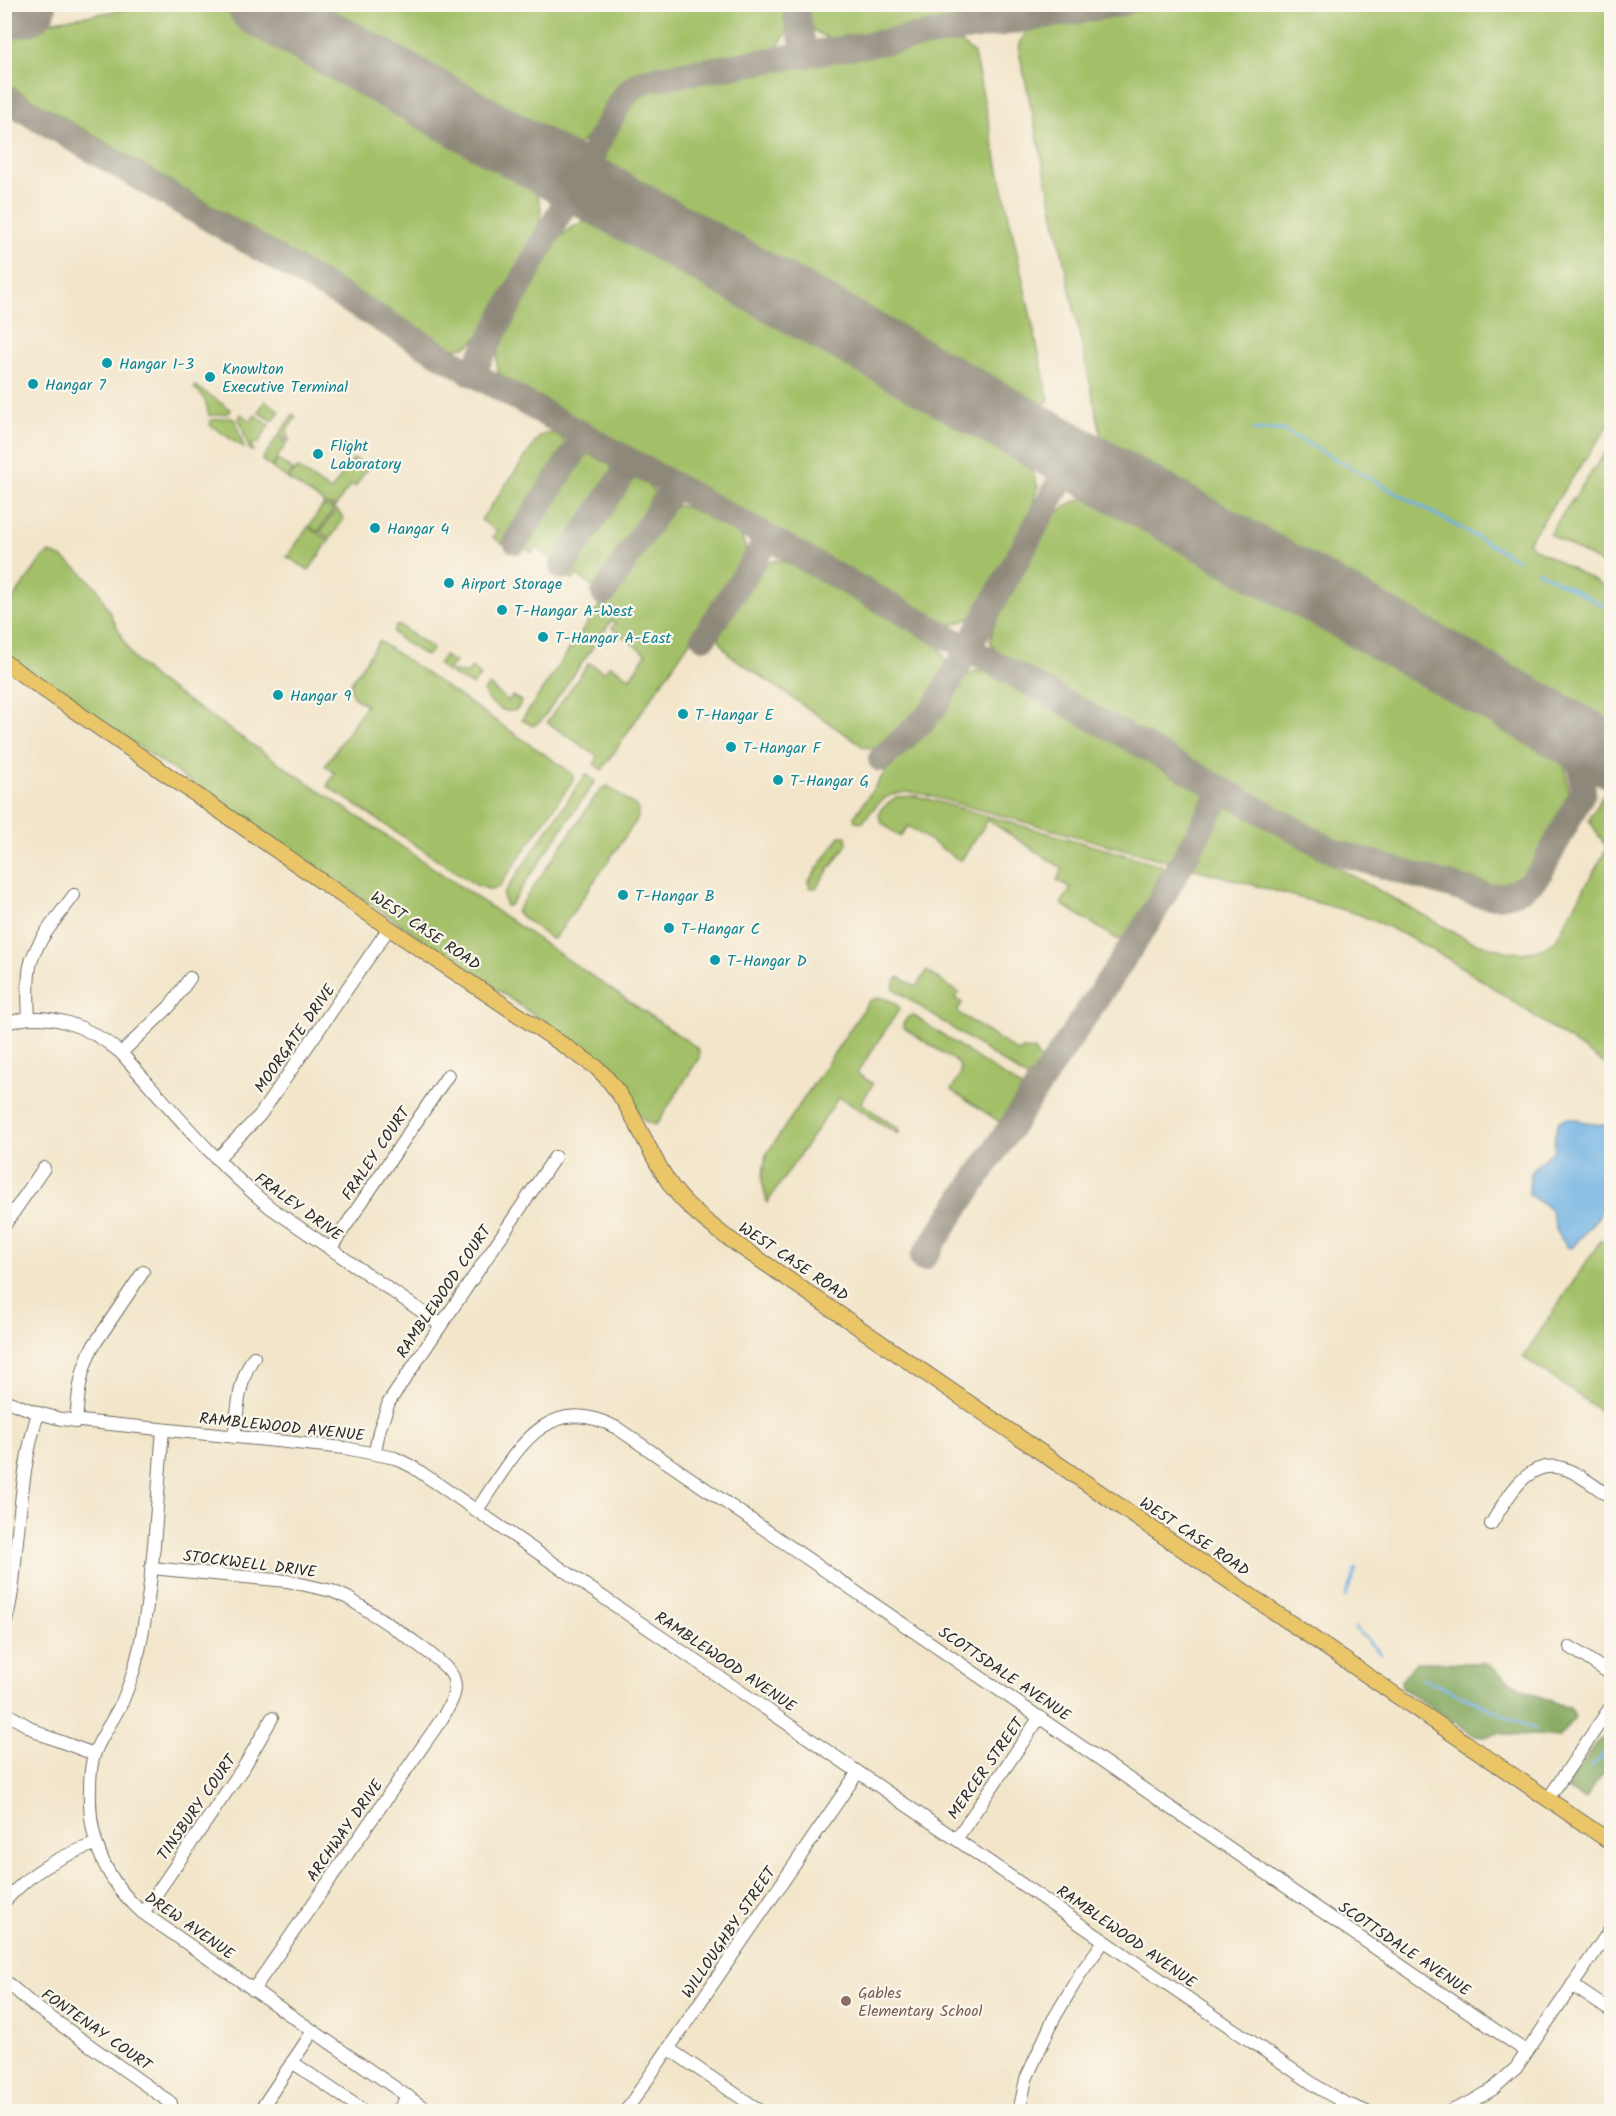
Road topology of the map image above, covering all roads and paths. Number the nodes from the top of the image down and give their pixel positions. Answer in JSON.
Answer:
{"nodes":[{"id":1,"x":4,"y":662,"type":"edge"},
{"id":2,"x":75,"y":895,"type":"dead end"},
{"id":3,"x":389,"y":928,"type":"junction"},
{"id":4,"x":190,"y":978,"type":"dead end"},
{"id":5,"x":29,"y":1018,"type":"junction"},
{"id":6,"x":4,"y":1024,"type":"edge"},
{"id":7,"x":121,"y":1053,"type":"junction"},
{"id":8,"x":448,"y":1075,"type":"dead end"},
{"id":9,"x":555,"y":1157,"type":"dead end"},
{"id":10,"x":217,"y":1160,"type":"junction"},
{"id":11,"x":44,"y":1168,"type":"dead end"},
{"id":12,"x":4,"y":1226,"type":"edge"},
{"id":13,"x":330,"y":1249,"type":"junction"},
{"id":14,"x":143,"y":1272,"type":"dead end"},
{"id":15,"x":440,"y":1324,"type":"junction"},
{"id":16,"x":254,"y":1357,"type":"dead end"},
{"id":17,"x":4,"y":1400,"type":"edge"},
{"id":18,"x":38,"y":1413,"type":"junction"},
{"id":19,"x":76,"y":1422,"type":"junction"},
{"id":20,"x":163,"y":1430,"type":"junction"},
{"id":21,"x":234,"y":1437,"type":"junction"},
{"id":22,"x":375,"y":1452,"type":"junction"},
{"id":23,"x":1611,"y":1498,"type":"edge"},
{"id":24,"x":477,"y":1510,"type":"junction"},
{"id":25,"x":1491,"y":1524,"type":"dead end"},
{"id":26,"x":151,"y":1568,"type":"junction"},
{"id":27,"x":4,"y":1628,"type":"edge"},
{"id":28,"x":1570,"y":1647,"type":"dead end"},
{"id":29,"x":1611,"y":1675,"type":"edge"},
{"id":30,"x":454,"y":1685,"type":"joint"},
{"id":31,"x":1611,"y":1705,"type":"edge"},
{"id":32,"x":4,"y":1712,"type":"edge"},
{"id":33,"x":1040,"y":1717,"type":"junction"},
{"id":34,"x":272,"y":1718,"type":"dead end"},
{"id":35,"x":94,"y":1754,"type":"junction"},
{"id":36,"x":858,"y":1772,"type":"junction"},
{"id":37,"x":1548,"y":1799,"type":"junction"},
{"id":38,"x":957,"y":1838,"type":"junction"},
{"id":39,"x":1611,"y":1843,"type":"edge"},
{"id":40,"x":95,"y":1844,"type":"junction"},
{"id":41,"x":4,"y":1902,"type":"edge"},
{"id":42,"x":143,"y":1913,"type":"junction"},
{"id":43,"x":1611,"y":1927,"type":"edge"},
{"id":44,"x":1104,"y":1941,"type":"junction"},
{"id":45,"x":4,"y":1980,"type":"edge"},
{"id":46,"x":1572,"y":1985,"type":"junction"},
{"id":47,"x":253,"y":1990,"type":"junction"},
{"id":48,"x":1611,"y":2012,"type":"edge"},
{"id":49,"x":313,"y":2031,"type":"junction"},
{"id":50,"x":669,"y":2049,"type":"junction"},
{"id":51,"x":1527,"y":2052,"type":"junction"},
{"id":52,"x":292,"y":2062,"type":"junction"},
{"id":53,"x":408,"y":2096,"type":"junction"},
{"id":54,"x":171,"y":2103,"type":"dead end"},
{"id":55,"x":360,"y":2109,"type":"dead end"},
{"id":56,"x":259,"y":2112,"type":"edge"},
{"id":57,"x":397,"y":2112,"type":"edge"},
{"id":58,"x":430,"y":2112,"type":"edge"},
{"id":59,"x":625,"y":2112,"type":"edge"},
{"id":60,"x":762,"y":2112,"type":"edge"},
{"id":61,"x":1019,"y":2112,"type":"edge"},
{"id":62,"x":1367,"y":2112,"type":"edge"},
{"id":63,"x":1449,"y":2112,"type":"edge"}],
"edges":[{"from":1,"to":3,"type":"main road","name":"WEST CASE ROAD"},
{"from":2,"to":5,"type":"street"},
{"from":3,"to":10,"type":"street","name":"MOORGATE DRIVE"},
{"from":3,"to":37,"type":"main road","name":"WEST CASE ROAD"},
{"from":4,"to":7,"type":"street"},
{"from":5,"to":6,"type":"street","name":"FRALEY DRIVE"},
{"from":5,"to":7,"type":"street","name":"FRALEY DRIVE"},
{"from":7,"to":10,"type":"street","name":"FRALEY DRIVE"},
{"from":8,"to":13,"type":"street","name":"FRALEY COURT"},
{"from":9,"to":15,"type":"street","name":"RAMBLEWOOD COURT"},
{"from":10,"to":13,"type":"street","name":"FRALEY DRIVE"},
{"from":11,"to":12,"type":"street"},
{"from":13,"to":15,"type":"street","name":"FRALEY DRIVE"},
{"from":14,"to":19,"type":"street"},
{"from":15,"to":22,"type":"street","name":"RAMBLEWOOD COURT"},
{"from":16,"to":21,"type":"street"},
{"from":17,"to":18,"type":"street","name":"RAMBLEWOOD AVENUE"},
{"from":18,"to":19,"type":"street","name":"RAMBLEWOOD AVENUE"},
{"from":18,"to":27,"type":"street"},
{"from":19,"to":20,"type":"street","name":"RAMBLEWOOD AVENUE"},
{"from":20,"to":21,"type":"street","name":"RAMBLEWOOD AVENUE"},
{"from":20,"to":26,"type":"street","name":"DREW AVENUE"},
{"from":21,"to":22,"type":"street","name":"RAMBLEWOOD AVENUE"},
{"from":22,"to":24,"type":"street","name":"RAMBLEWOOD AVENUE"},
{"from":23,"to":25,"type":"street"},
{"from":24,"to":33,"type":"street","name":"SCOTTSDALE AVENUE"},
{"from":24,"to":36,"type":"street","name":"RAMBLEWOOD AVENUE"},
{"from":26,"to":30,"type":"street","name":"STOCKWELL DRIVE"},
{"from":26,"to":35,"type":"street","name":"DREW AVENUE"},
{"from":28,"to":29,"type":"street"},
{"from":30,"to":47,"type":"street","name":"ARCHWAY DRIVE"},
{"from":31,"to":37,"type":"street"},
{"from":32,"to":35,"type":"street"},
{"from":33,"to":38,"type":"street","name":"MERCER STREET"},
{"from":33,"to":51,"type":"street","name":"SCOTTSDALE AVENUE"},
{"from":34,"to":42,"type":"street","name":"TINSBURY COURT"},
{"from":35,"to":40,"type":"street","name":"DREW AVENUE"},
{"from":36,"to":38,"type":"street","name":"RAMBLEWOOD AVENUE"},
{"from":36,"to":50,"type":"street","name":"WILLOUGHBY STREET"},
{"from":37,"to":39,"type":"main road","name":"WEST CASE ROAD"},
{"from":38,"to":44,"type":"street","name":"RAMBLEWOOD AVENUE"},
{"from":40,"to":41,"type":"street"},
{"from":40,"to":42,"type":"street","name":"DREW AVENUE"},
{"from":42,"to":47,"type":"street","name":"DREW AVENUE"},
{"from":43,"to":46,"type":"street"},
{"from":44,"to":61,"type":"street"},
{"from":44,"to":62,"type":"street","name":"RAMBLEWOOD AVENUE"},
{"from":45,"to":54,"type":"street","name":"FONTENAY COURT"},
{"from":46,"to":48,"type":"street"},
{"from":46,"to":51,"type":"street"},
{"from":47,"to":49,"type":"street","name":"DREW AVENUE"},
{"from":49,"to":52,"type":"street"},
{"from":49,"to":53,"type":"street","name":"DREW AVENUE"},
{"from":50,"to":59,"type":"street","name":"WILLOUGHBY STREET"},
{"from":50,"to":60,"type":"street"},
{"from":51,"to":63,"type":"street"},
{"from":52,"to":55,"type":"street"},
{"from":52,"to":56,"type":"street"},
{"from":53,"to":57,"type":"street"},
{"from":53,"to":58,"type":"street","name":"DREW AVENUE"}]}
